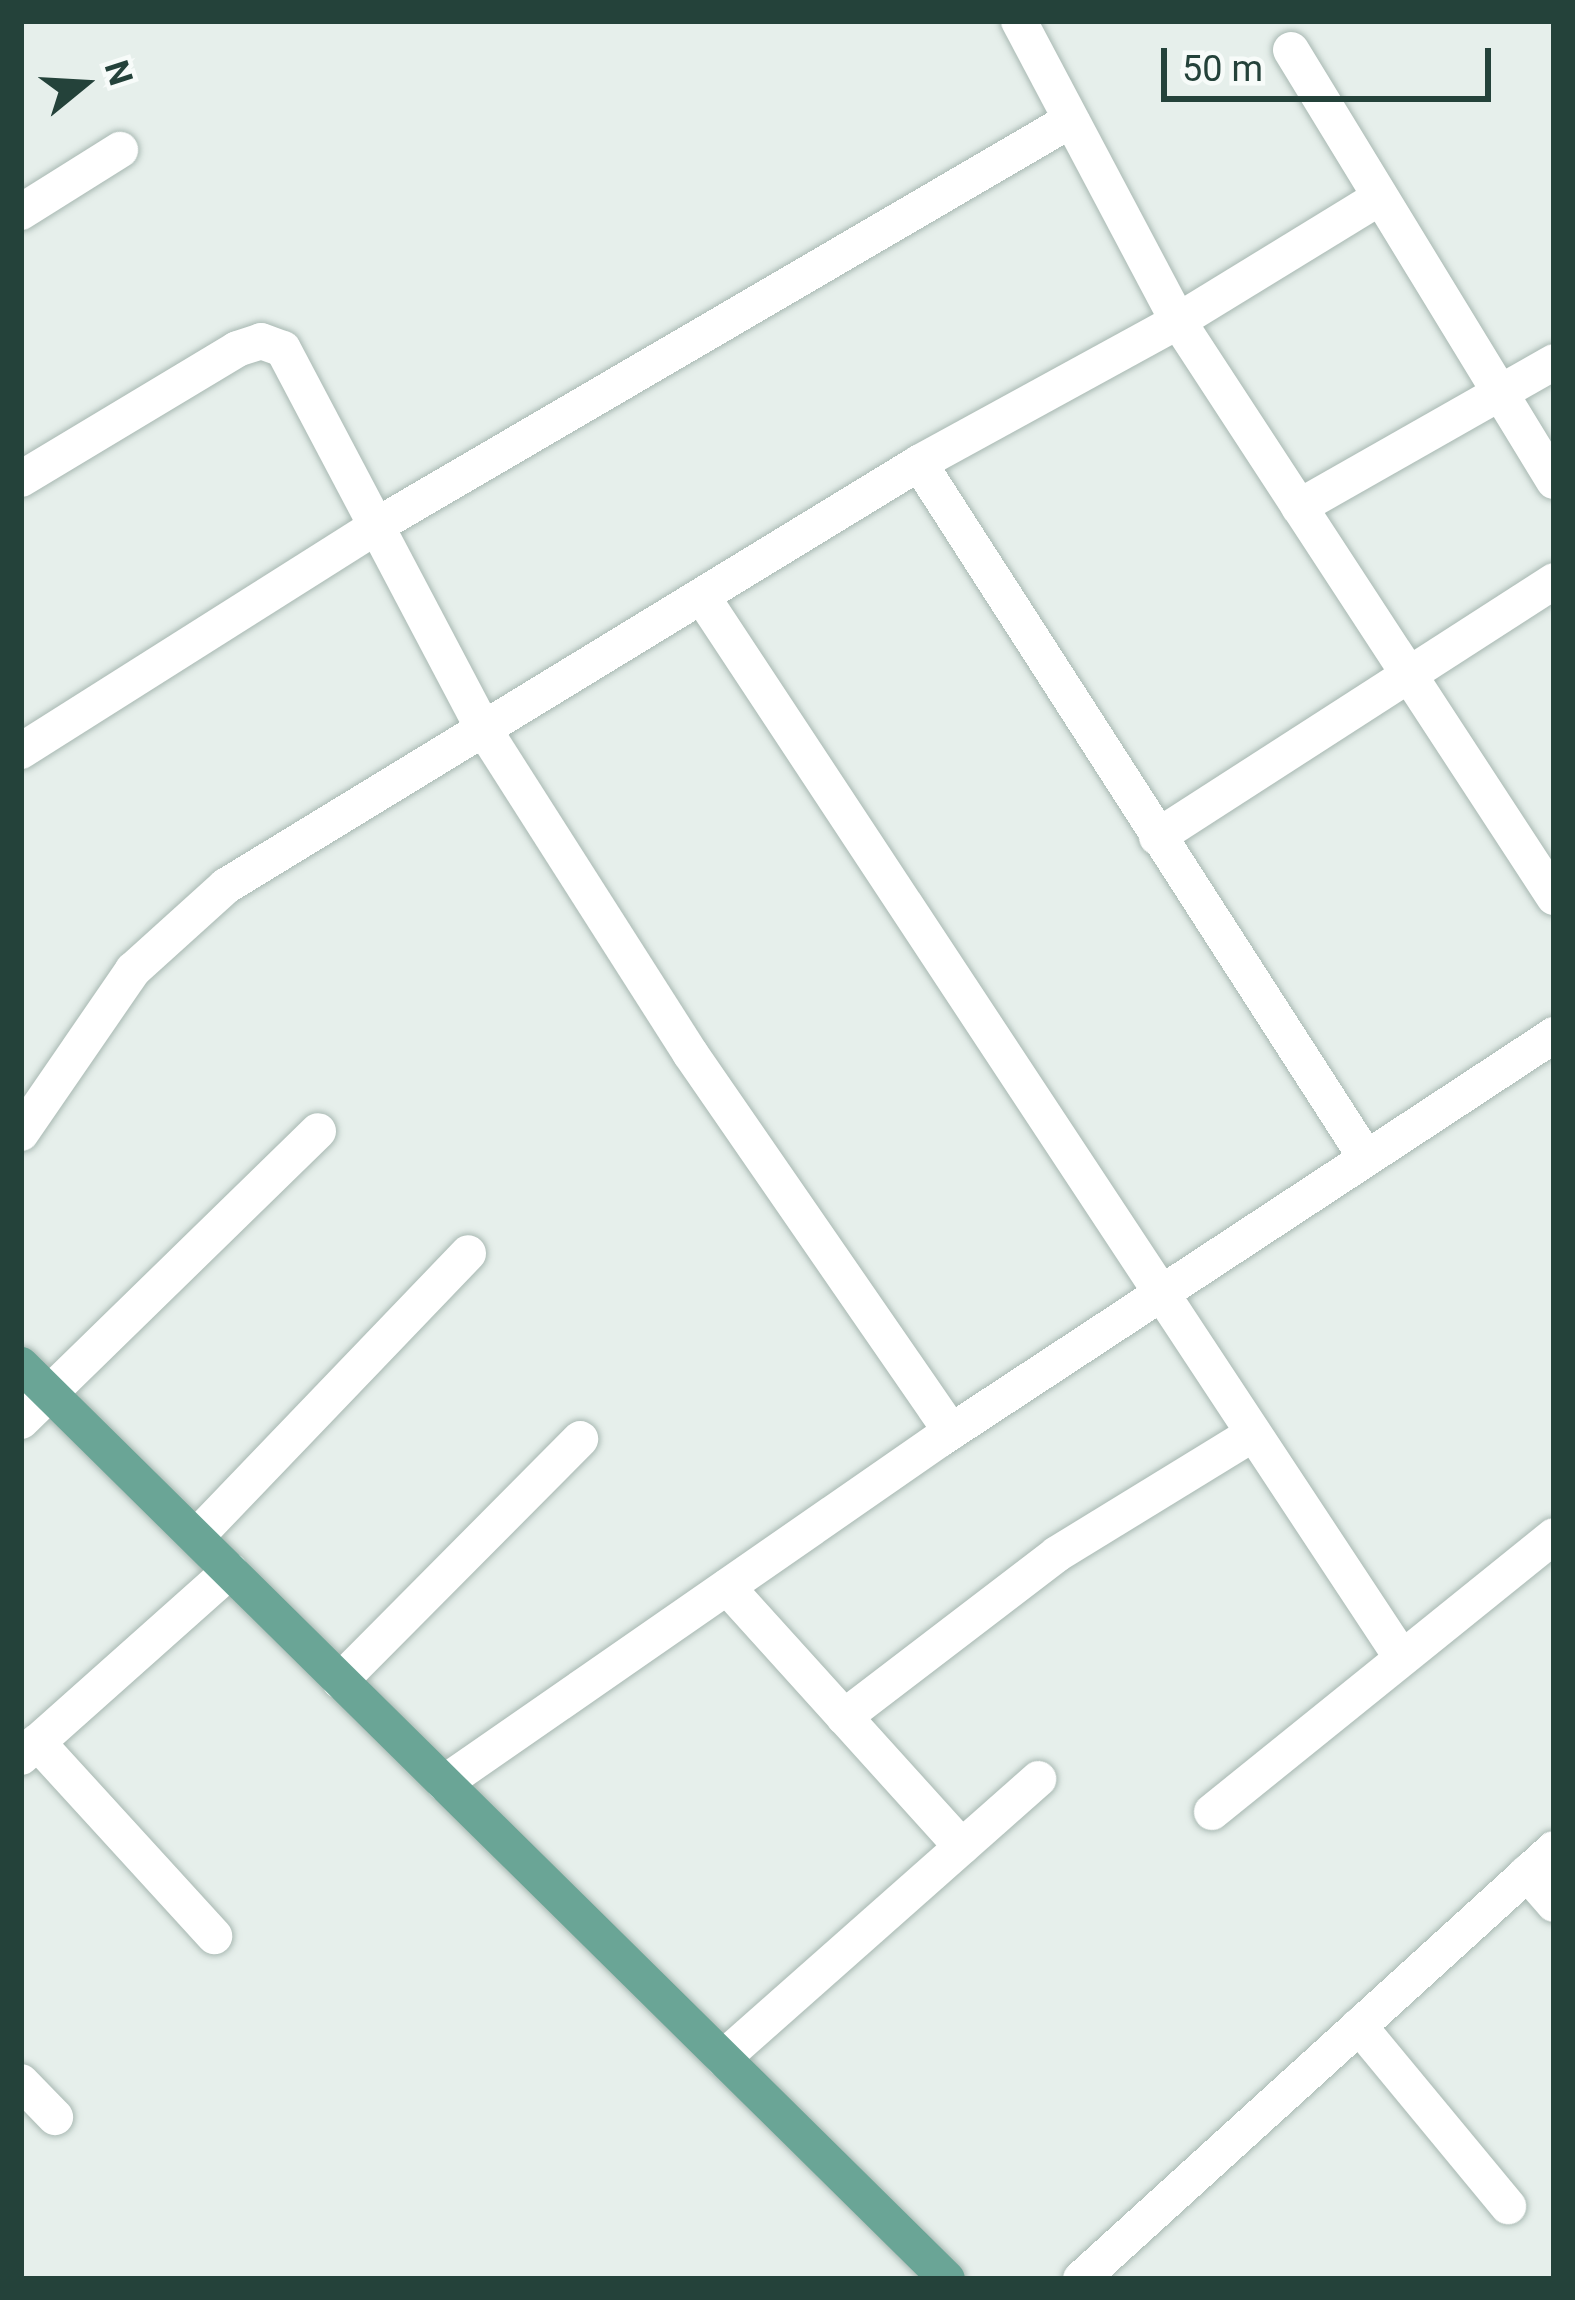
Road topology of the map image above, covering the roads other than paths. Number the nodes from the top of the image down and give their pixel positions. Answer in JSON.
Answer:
{"nodes":[{"id":1,"x":1019,"y":21,"type":"edge"},
{"id":2,"x":1291,"y":50,"type":"dead end"},
{"id":3,"x":1071,"y":120,"type":"junction"},
{"id":4,"x":120,"y":150,"type":"dead end"},
{"id":5,"x":1377,"y":199,"type":"junction"},
{"id":6,"x":21,"y":212,"type":"edge"},
{"id":7,"x":1178,"y":321,"type":"junction"},
{"id":8,"x":1554,"y":362,"type":"edge"},
{"id":9,"x":1497,"y":390,"type":"junction"},
{"id":10,"x":919,"y":464,"type":"junction"},
{"id":11,"x":21,"y":479,"type":"edge"},
{"id":12,"x":1554,"y":481,"type":"edge"},
{"id":13,"x":1299,"y":507,"type":"junction"},
{"id":14,"x":381,"y":523,"type":"junction"},
{"id":15,"x":1554,"y":581,"type":"edge"},
{"id":16,"x":703,"y":598,"type":"junction"},
{"id":17,"x":1410,"y":677,"type":"junction"},
{"id":18,"x":483,"y":728,"type":"junction"},
{"id":19,"x":21,"y":751,"type":"edge"},
{"id":20,"x":1156,"y":837,"type":"junction"},
{"id":21,"x":1548,"y":875,"type":"edge"},
{"id":22,"x":1554,"y":1035,"type":"edge"},
{"id":23,"x":318,"y":1131,"type":"dead end"},
{"id":24,"x":21,"y":1133,"type":"edge"},
{"id":25,"x":1365,"y":1156,"type":"junction"},
{"id":26,"x":468,"y":1253,"type":"dead end"},
{"id":27,"x":1156,"y":1295,"type":"junction"},
{"id":28,"x":21,"y":1365,"type":"edge"},
{"id":29,"x":51,"y":1394,"type":"junction"},
{"id":30,"x":21,"y":1420,"type":"edge"},
{"id":31,"x":951,"y":1432,"type":"junction"},
{"id":32,"x":1251,"y":1435,"type":"junction"},
{"id":33,"x":580,"y":1439,"type":"dead end"},
{"id":34,"x":1554,"y":1536,"type":"edge"},
{"id":35,"x":196,"y":1537,"type":"junction"},
{"id":36,"x":230,"y":1571,"type":"junction"},
{"id":37,"x":728,"y":1587,"type":"junction"},
{"id":38,"x":1400,"y":1655,"type":"junction"},
{"id":39,"x":340,"y":1681,"type":"junction"},
{"id":40,"x":844,"y":1717,"type":"junction"},
{"id":41,"x":29,"y":1750,"type":"edge"},
{"id":42,"x":1038,"y":1779,"type":"dead end"},
{"id":43,"x":444,"y":1783,"type":"junction"},
{"id":44,"x":1212,"y":1812,"type":"dead end"},
{"id":45,"x":962,"y":1847,"type":"junction"},
{"id":46,"x":1540,"y":1861,"type":"edge"},
{"id":47,"x":1554,"y":1904,"type":"edge"},
{"id":48,"x":214,"y":1936,"type":"dead end"},
{"id":49,"x":1359,"y":2026,"type":"junction"},
{"id":50,"x":723,"y":2058,"type":"junction"},
{"id":51,"x":21,"y":2082,"type":"edge"},
{"id":52,"x":55,"y":2117,"type":"dead end"},
{"id":53,"x":1508,"y":2206,"type":"dead end"},
{"id":54,"x":947,"y":2279,"type":"edge"},
{"id":55,"x":1081,"y":2279,"type":"edge"}],
"edges":[{"from":1,"to":3,"type":"street"},
{"from":2,"to":5,"type":"street"},
{"from":3,"to":7,"type":"street"},
{"from":3,"to":14,"type":"street"},
{"from":4,"to":6,"type":"street"},
{"from":5,"to":7,"type":"street"},
{"from":5,"to":9,"type":"street"},
{"from":7,"to":10,"type":"street"},
{"from":7,"to":13,"type":"street"},
{"from":8,"to":9,"type":"street"},
{"from":9,"to":12,"type":"street"},
{"from":9,"to":13,"type":"street"},
{"from":10,"to":16,"type":"street"},
{"from":10,"to":20,"type":"street"},
{"from":11,"to":14,"type":"street"},
{"from":13,"to":17,"type":"street"},
{"from":14,"to":18,"type":"street"},
{"from":14,"to":19,"type":"street"},
{"from":15,"to":17,"type":"street"},
{"from":16,"to":18,"type":"street"},
{"from":16,"to":27,"type":"street"},
{"from":17,"to":20,"type":"street"},
{"from":17,"to":21,"type":"street"},
{"from":18,"to":24,"type":"street"},
{"from":18,"to":31,"type":"street"},
{"from":20,"to":25,"type":"street"},
{"from":22,"to":25,"type":"street"},
{"from":23,"to":29,"type":"street"},
{"from":25,"to":27,"type":"street"},
{"from":26,"to":35,"type":"street"},
{"from":27,"to":31,"type":"street"},
{"from":27,"to":32,"type":"street"},
{"from":28,"to":29,"type":"main road"},
{"from":29,"to":30,"type":"street"},
{"from":29,"to":35,"type":"main road"},
{"from":31,"to":37,"type":"street"},
{"from":32,"to":38,"type":"street"},
{"from":32,"to":40,"type":"street"},
{"from":33,"to":39,"type":"street"},
{"from":34,"to":38,"type":"street"},
{"from":35,"to":36,"type":"main road"},
{"from":36,"to":39,"type":"main road"},
{"from":36,"to":41,"type":"street"},
{"from":37,"to":40,"type":"street"},
{"from":37,"to":43,"type":"street"},
{"from":38,"to":44,"type":"street"},
{"from":39,"to":43,"type":"main road"},
{"from":40,"to":45,"type":"street"},
{"from":41,"to":48,"type":"street"},
{"from":42,"to":45,"type":"street"},
{"from":43,"to":50,"type":"main road"},
{"from":45,"to":50,"type":"street"},
{"from":46,"to":47,"type":"street"},
{"from":46,"to":49,"type":"street"},
{"from":49,"to":53,"type":"street"},
{"from":49,"to":55,"type":"street"},
{"from":50,"to":54,"type":"main road"},
{"from":51,"to":52,"type":"street"}]}
